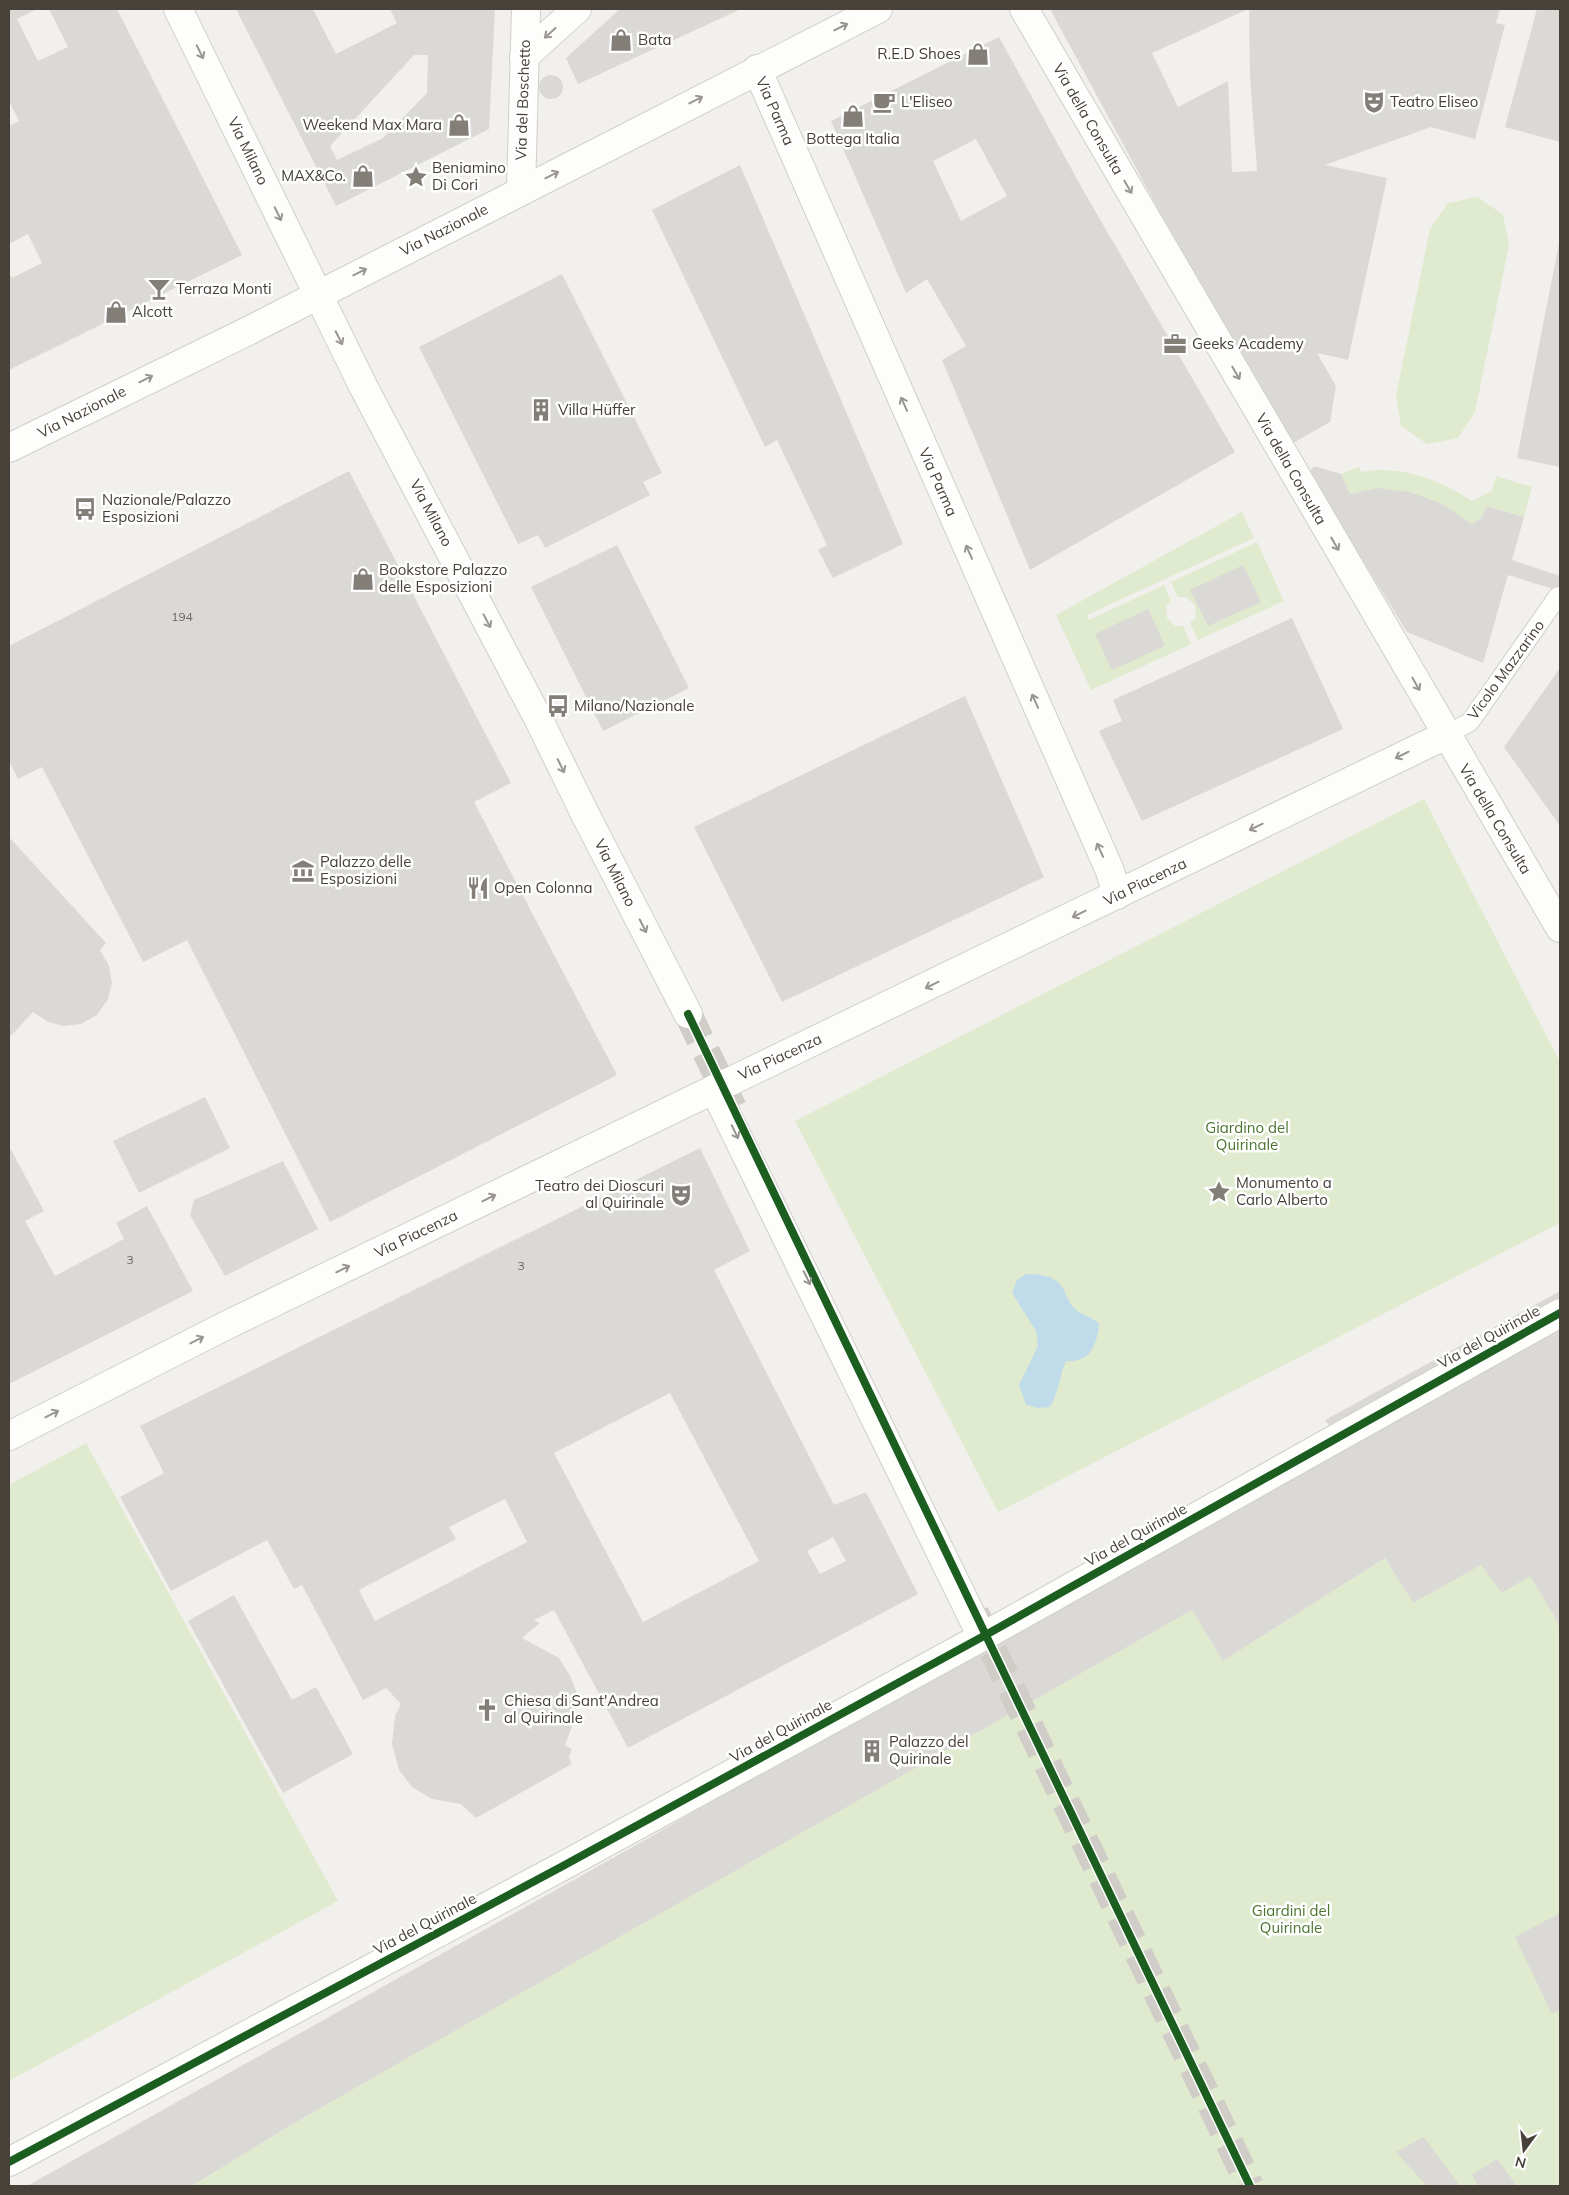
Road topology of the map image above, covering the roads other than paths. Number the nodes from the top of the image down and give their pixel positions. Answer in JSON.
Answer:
{"nodes":[{"id":1,"x":178,"y":9,"type":"edge"},
{"id":2,"x":526,"y":9,"type":"edge"},
{"id":3,"x":577,"y":9,"type":"edge"},
{"id":4,"x":878,"y":9,"type":"edge"},
{"id":5,"x":1024,"y":9,"type":"edge"},
{"id":6,"x":524,"y":57,"type":"junction"},
{"id":7,"x":757,"y":69,"type":"junction"},
{"id":8,"x":521,"y":190,"type":"junction"},
{"id":9,"x":317,"y":294,"type":"junction"},
{"id":10,"x":9,"y":448,"type":"edge"},
{"id":11,"x":1558,"y":596,"type":"dead end"},
{"id":12,"x":1446,"y":735,"type":"junction"},
{"id":13,"x":1117,"y":896,"type":"junction"},
{"id":14,"x":1560,"y":928,"type":"edge"},
{"id":15,"x":688,"y":1014,"type":"tunnel mouth"},
{"id":16,"x":714,"y":1088,"type":"junction"},
{"id":17,"x":1560,"y":1313,"type":"edge"},
{"id":18,"x":9,"y":1436,"type":"edge"},
{"id":19,"x":982,"y":1637,"type":"junction"},
{"id":20,"x":9,"y":2162,"type":"edge"}],
"edges":[{"from":1,"to":9,"type":"street","name":"Via Milano","one_way":true},
{"from":2,"to":6,"type":"street","name":"Via del Boschetto"},
{"from":3,"to":6,"type":"street","one_way":true},
{"from":7,"to":4,"type":"street","name":"Via Nazionale","one_way":true},
{"from":5,"to":12,"type":"street","name":"Via della Consulta","one_way":true},
{"from":6,"to":8,"type":"street","name":"Via del Boschetto"},
{"from":8,"to":7,"type":"street","name":"Via Nazionale","one_way":true},
{"from":13,"to":7,"type":"street","name":"Via Parma","one_way":true},
{"from":9,"to":8,"type":"street","name":"Via Nazionale","one_way":true},
{"from":10,"to":9,"type":"street","name":"Via Nazionale","one_way":true},
{"from":9,"to":15,"type":"street","name":"Via Milano","one_way":true},
{"from":11,"to":12,"type":"lane","name":"Vicolo Mazzarino"},
{"from":12,"to":13,"type":"street","name":"Via Piacenza","one_way":true},
{"from":12,"to":14,"type":"street","name":"Via della Consulta"},
{"from":13,"to":16,"type":"street","name":"Via Piacenza","one_way":true},
{"from":18,"to":16,"type":"street","name":"Via Piacenza","one_way":true},
{"from":16,"to":19,"type":"street","one_way":true},
{"from":17,"to":19,"type":"street","name":"Via del Quirinale"},
{"from":19,"to":20,"type":"street","name":"Via del Quirinale"}]}
